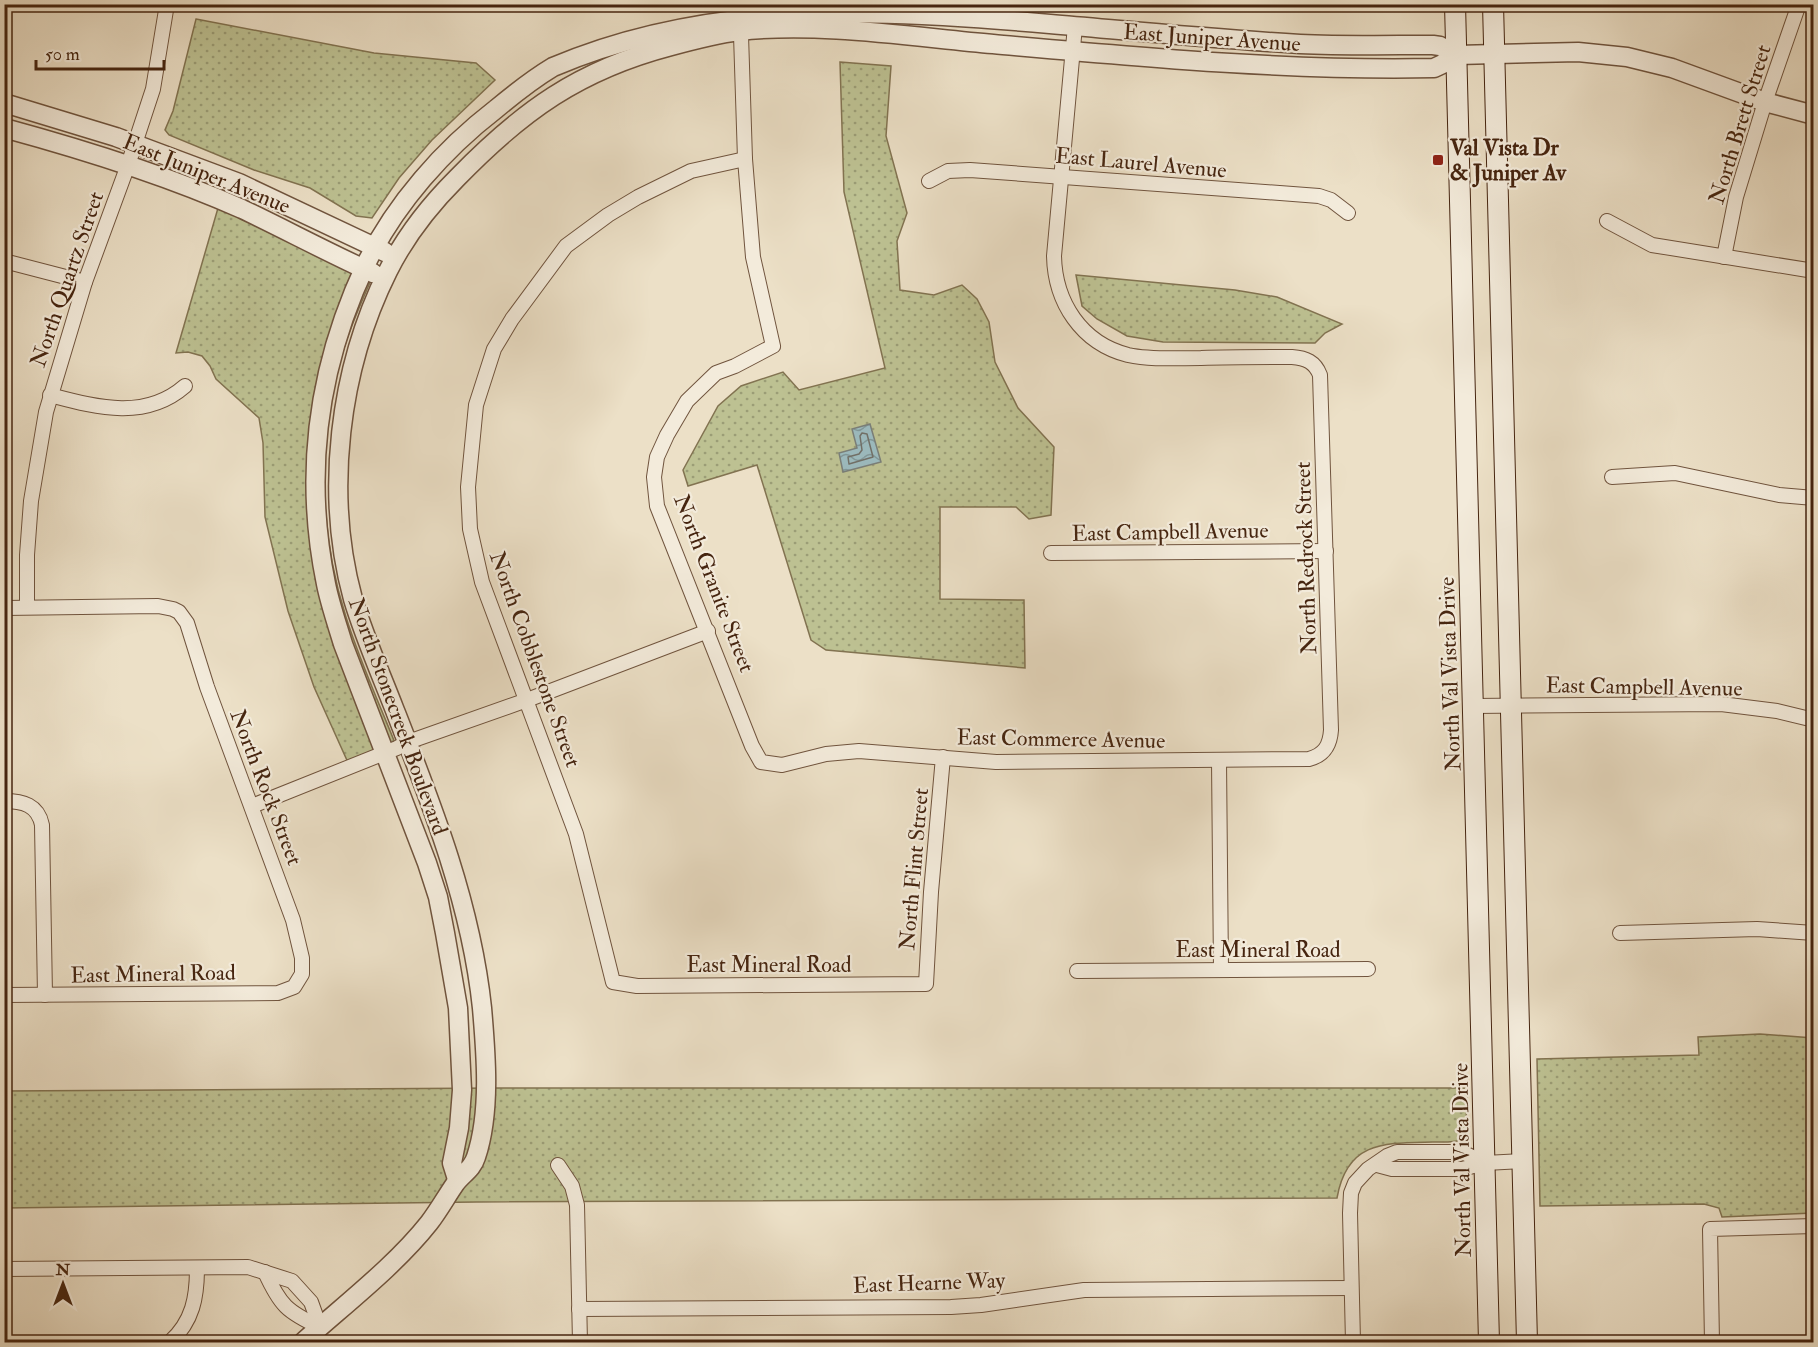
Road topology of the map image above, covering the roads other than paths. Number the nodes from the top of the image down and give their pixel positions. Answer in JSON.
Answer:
{"nodes":[{"id":1,"x":167,"y":4,"type":"edge"},
{"id":2,"x":1455,"y":4,"type":"edge"},
{"id":3,"x":1493,"y":4,"type":"edge"},
{"id":4,"x":1799,"y":4,"type":"edge"},
{"id":5,"x":740,"y":6,"type":"edge"},
{"id":6,"x":1075,"y":26,"type":"junction"},
{"id":7,"x":741,"y":31,"type":"junction"},
{"id":8,"x":1072,"y":51,"type":"junction"},
{"id":9,"x":1494,"y":54,"type":"junction"},
{"id":10,"x":1456,"y":55,"type":"junction"},
{"id":11,"x":1765,"y":102,"type":"junction"},
{"id":12,"x":4,"y":103,"type":"edge"},
{"id":13,"x":1814,"y":115,"type":"edge"},
{"id":14,"x":4,"y":128,"type":"edge"},
{"id":15,"x":135,"y":144,"type":"junction"},
{"id":16,"x":745,"y":159,"type":"junction"},
{"id":17,"x":128,"y":165,"type":"junction"},
{"id":18,"x":1061,"y":177,"type":"junction"},
{"id":19,"x":929,"y":181,"type":"dead end"},
{"id":20,"x":1348,"y":213,"type":"dead end"},
{"id":21,"x":1607,"y":222,"type":"dead end"},
{"id":22,"x":1724,"y":257,"type":"junction"},
{"id":23,"x":369,"y":258,"type":"junction"},
{"id":24,"x":4,"y":261,"type":"edge"},
{"id":25,"x":390,"y":267,"type":"junction"},
{"id":26,"x":1814,"y":271,"type":"edge"},
{"id":27,"x":85,"y":282,"type":"junction"},
{"id":28,"x":185,"y":386,"type":"dead end"},
{"id":29,"x":50,"y":395,"type":"junction"},
{"id":30,"x":1612,"y":477,"type":"dead end"},
{"id":31,"x":1814,"y":498,"type":"edge"},
{"id":32,"x":1326,"y":551,"type":"junction"},
{"id":33,"x":1051,"y":553,"type":"dead end"},
{"id":34,"x":27,"y":607,"type":"junction"},
{"id":35,"x":4,"y":608,"type":"edge"},
{"id":36,"x":708,"y":631,"type":"junction"},
{"id":37,"x":527,"y":700,"type":"junction"},
{"id":38,"x":1512,"y":705,"type":"junction"},
{"id":39,"x":1474,"y":706,"type":"junction"},
{"id":40,"x":1814,"y":720,"type":"edge"},
{"id":41,"x":408,"y":742,"type":"junction"},
{"id":42,"x":1324,"y":752,"type":"joint"},
{"id":43,"x":385,"y":754,"type":"junction"},
{"id":44,"x":943,"y":757,"type":"junction"},
{"id":45,"x":1219,"y":761,"type":"junction"},
{"id":46,"x":761,"y":762,"type":"joint"},
{"id":47,"x":4,"y":801,"type":"edge"},
{"id":48,"x":252,"y":806,"type":"junction"},
{"id":49,"x":1620,"y":933,"type":"dead end"},
{"id":50,"x":1814,"y":933,"type":"edge"},
{"id":51,"x":1368,"y":969,"type":"dead end"},
{"id":52,"x":1221,"y":970,"type":"junction"},
{"id":53,"x":1077,"y":971,"type":"dead end"},
{"id":54,"x":299,"y":981,"type":"joint"},
{"id":55,"x":613,"y":982,"type":"joint"},
{"id":56,"x":926,"y":984,"type":"joint"},
{"id":57,"x":4,"y":995,"type":"edge"},
{"id":58,"x":45,"y":995,"type":"junction"},
{"id":59,"x":1523,"y":1161,"type":"junction"},
{"id":60,"x":1485,"y":1163,"type":"junction"},
{"id":61,"x":558,"y":1165,"type":"dead end"},
{"id":62,"x":457,"y":1179,"type":"junction"},
{"id":63,"x":1814,"y":1226,"type":"edge"},
{"id":64,"x":197,"y":1268,"type":"junction"},
{"id":65,"x":4,"y":1269,"type":"edge"},
{"id":66,"x":265,"y":1272,"type":"junction"},
{"id":67,"x":1352,"y":1288,"type":"junction"},
{"id":68,"x":579,"y":1309,"type":"junction"},
{"id":69,"x":320,"y":1327,"type":"junction"},
{"id":70,"x":170,"y":1342,"type":"edge"},
{"id":71,"x":303,"y":1342,"type":"edge"},
{"id":72,"x":580,"y":1342,"type":"edge"},
{"id":73,"x":1353,"y":1342,"type":"edge"},
{"id":74,"x":1489,"y":1342,"type":"edge"},
{"id":75,"x":1527,"y":1342,"type":"edge"},
{"id":76,"x":1713,"y":1342,"type":"edge"}],
"edges":[{"from":1,"to":15,"type":"street","name":"North Quartz Street"},
{"from":2,"to":10,"type":"main road","name":"North Val Vista Drive"},
{"from":3,"to":9,"type":"main road"},
{"from":4,"to":11,"type":"street","name":"North Brett Street"},
{"from":5,"to":6,"type":"street","name":"East Juniper Avenue"},
{"from":5,"to":7,"type":"street","name":"North Granite Street"},
{"from":5,"to":23,"type":"street","name":"East Juniper Avenue"},
{"from":6,"to":8,"type":"street"},
{"from":6,"to":10,"type":"street","name":"East Juniper Avenue"},
{"from":7,"to":8,"type":"street","name":"East Juniper Avenue"},
{"from":7,"to":16,"type":"street","name":"North Granite Street"},
{"from":7,"to":25,"type":"street","name":"East Juniper Avenue"},
{"from":8,"to":10,"type":"street","name":"East Juniper Avenue"},
{"from":8,"to":18,"type":"street"},
{"from":9,"to":10,"type":"street","name":"East Juniper Avenue"},
{"from":9,"to":11,"type":"street","name":"East Juniper Avenue"},
{"from":9,"to":38,"type":"main road"},
{"from":10,"to":39,"type":"main road","name":"North Val Vista Drive"},
{"from":11,"to":13,"type":"street","name":"East Juniper Avenue"},
{"from":11,"to":22,"type":"street","name":"North Brett Street"},
{"from":12,"to":15,"type":"street","name":"East Juniper Avenue"},
{"from":14,"to":17,"type":"street","name":"East Juniper Avenue"},
{"from":15,"to":17,"type":"street","name":"North Quartz Street"},
{"from":15,"to":23,"type":"street","name":"East Juniper Avenue"},
{"from":16,"to":36,"type":"street","name":"North Granite Street"},
{"from":16,"to":37,"type":"street","name":"North Cobblestone Street"},
{"from":17,"to":23,"type":"street","name":"East Juniper Avenue"},
{"from":17,"to":27,"type":"street","name":"North Quartz Street"},
{"from":18,"to":19,"type":"street","name":"East Laurel Avenue"},
{"from":18,"to":20,"type":"street","name":"East Laurel Avenue"},
{"from":18,"to":32,"type":"street","name":"North Redrock Street"},
{"from":21,"to":22,"type":"street"},
{"from":22,"to":26,"type":"street"},
{"from":23,"to":25,"type":"street","name":"East Juniper Avenue"},
{"from":23,"to":43,"type":"street","name":"North Stonecreek Boulevard"},
{"from":24,"to":27,"type":"street"},
{"from":25,"to":41,"type":"street","name":"North Stonecreek Boulevard"},
{"from":27,"to":29,"type":"street","name":"North Quartz Street"},
{"from":28,"to":29,"type":"street"},
{"from":29,"to":34,"type":"street","name":"North Quartz Street"},
{"from":30,"to":31,"type":"street"},
{"from":32,"to":33,"type":"street","name":"East Campbell Avenue"},
{"from":32,"to":42,"type":"street","name":"North Redrock Street"},
{"from":34,"to":35,"type":"street"},
{"from":34,"to":48,"type":"street","name":"North Rock Street"},
{"from":36,"to":37,"type":"street"},
{"from":36,"to":46,"type":"street","name":"North Granite Street"},
{"from":37,"to":41,"type":"street"},
{"from":37,"to":55,"type":"street","name":"North Cobblestone Street"},
{"from":38,"to":39,"type":"street","name":"East Campbell Avenue"},
{"from":38,"to":40,"type":"street","name":"East Campbell Avenue"},
{"from":38,"to":59,"type":"main road"},
{"from":39,"to":60,"type":"main road","name":"North Val Vista Drive"},
{"from":41,"to":43,"type":"street"},
{"from":41,"to":62,"type":"street","name":"North Stonecreek Boulevard"},
{"from":42,"to":45,"type":"street","name":"East Commerce Avenue"},
{"from":43,"to":48,"type":"street"},
{"from":43,"to":62,"type":"street","name":"North Stonecreek Boulevard"},
{"from":44,"to":45,"type":"street","name":"East Commerce Avenue"},
{"from":44,"to":46,"type":"street","name":"East Commerce Avenue"},
{"from":44,"to":56,"type":"street","name":"North Flint Street"},
{"from":45,"to":52,"type":"street"},
{"from":47,"to":58,"type":"street"},
{"from":48,"to":54,"type":"street","name":"North Rock Street"},
{"from":49,"to":50,"type":"street"},
{"from":51,"to":52,"type":"street","name":"East Mineral Road"},
{"from":52,"to":53,"type":"street","name":"East Mineral Road"},
{"from":54,"to":58,"type":"street","name":"East Mineral Road"},
{"from":55,"to":56,"type":"street","name":"East Mineral Road"},
{"from":57,"to":58,"type":"street","name":"East Mineral Road"},
{"from":59,"to":60,"type":"street"},
{"from":59,"to":75,"type":"main road"},
{"from":60,"to":67,"type":"street"},
{"from":60,"to":74,"type":"main road","name":"North Val Vista Drive"},
{"from":61,"to":68,"type":"street"},
{"from":62,"to":69,"type":"street"},
{"from":63,"to":76,"type":"street"},
{"from":64,"to":65,"type":"street"},
{"from":64,"to":66,"type":"street"},
{"from":64,"to":70,"type":"street"},
{"from":66,"to":69,"type":"street"},
{"from":66,"to":69,"type":"street"},
{"from":67,"to":68,"type":"street","name":"East Hearne Way"},
{"from":67,"to":73,"type":"street"},
{"from":68,"to":72,"type":"street"},
{"from":69,"to":71,"type":"street"}]}
